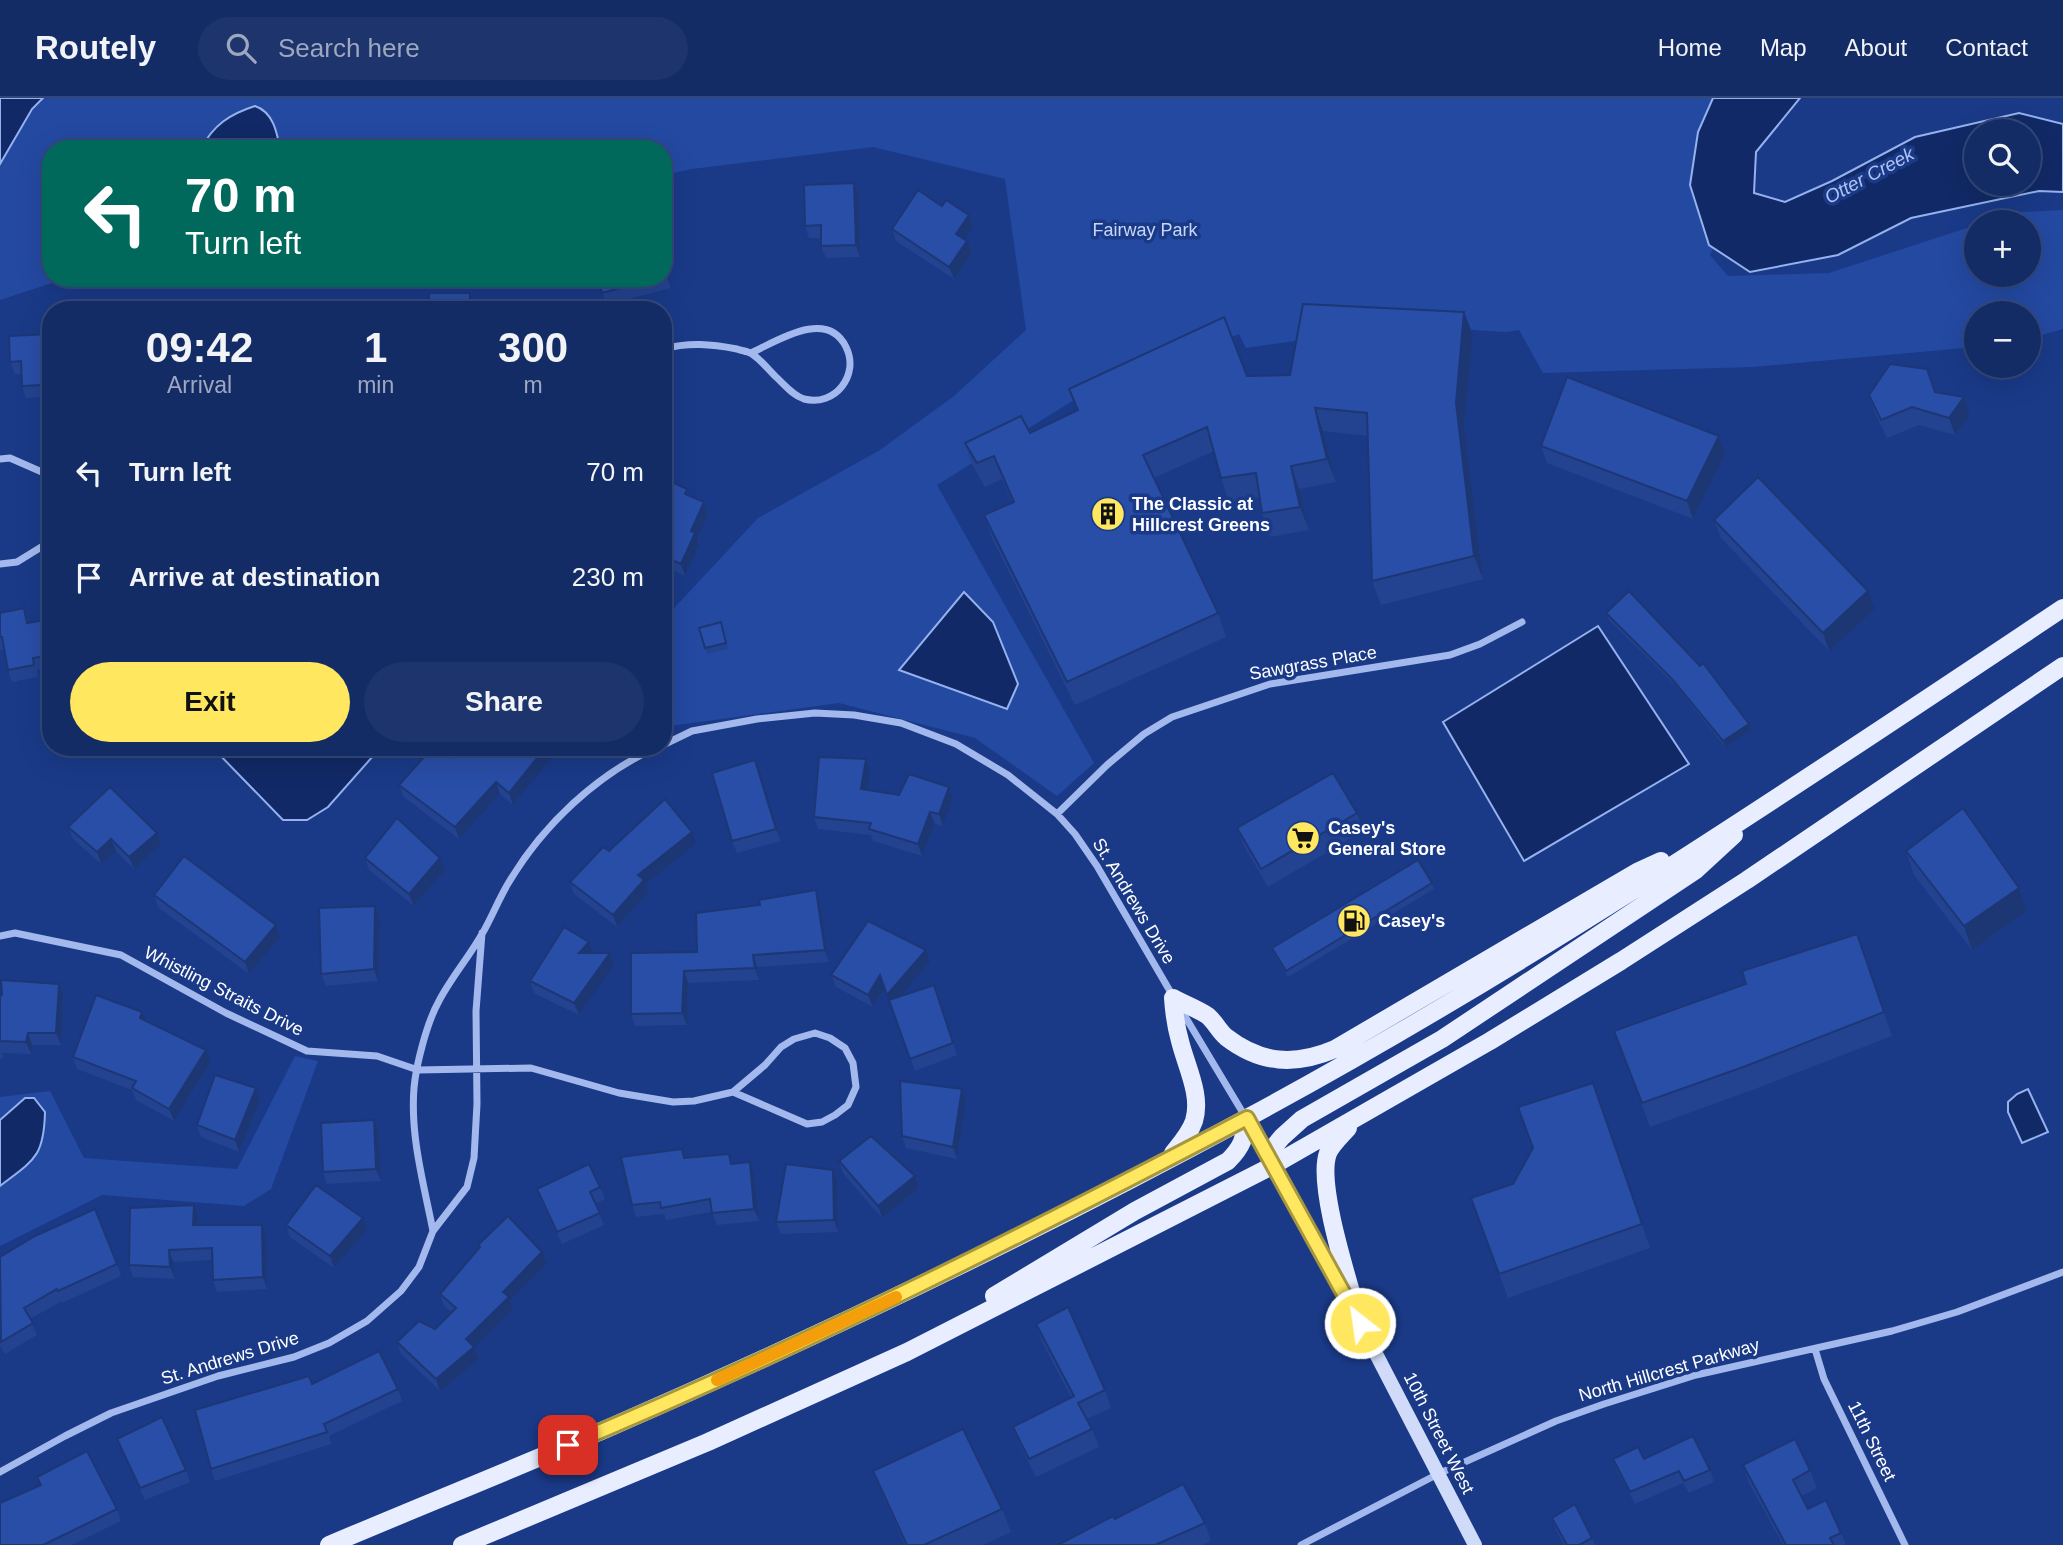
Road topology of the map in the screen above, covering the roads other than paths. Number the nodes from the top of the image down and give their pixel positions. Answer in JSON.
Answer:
{"nodes":[{"id":1,"x":672,"y":347,"type":"edge"},
{"id":2,"x":751,"y":353,"type":"junction"},
{"id":3,"x":0,"y":459,"type":"edge"},
{"id":4,"x":42,"y":472,"type":"edge"},
{"id":5,"x":42,"y":547,"type":"edge"},
{"id":6,"x":0,"y":564,"type":"edge"},
{"id":7,"x":2063,"y":608,"type":"edge"},
{"id":8,"x":1522,"y":622,"type":"dead end"},
{"id":9,"x":2063,"y":666,"type":"edge"},
{"id":10,"x":672,"y":740,"type":"edge"},
{"id":11,"x":637,"y":756,"type":"edge"},
{"id":12,"x":1770,"y":802,"type":"junction"},
{"id":13,"x":1056,"y":814,"type":"junction"},
{"id":14,"x":1716,"y":836,"type":"junction"},
{"id":15,"x":482,"y":933,"type":"junction"},
{"id":16,"x":0,"y":936,"type":"edge"},
{"id":17,"x":1174,"y":998,"type":"junction"},
{"id":18,"x":476,"y":1069,"type":"junction"},
{"id":19,"x":418,"y":1070,"type":"junction"},
{"id":20,"x":733,"y":1092,"type":"junction"},
{"id":21,"x":1359,"y":1116,"type":"junction"},
{"id":22,"x":1247,"y":1118,"type":"junction"},
{"id":23,"x":1166,"y":1161,"type":"junction"},
{"id":24,"x":1272,"y":1166,"type":"junction"},
{"id":25,"x":433,"y":1231,"type":"junction"},
{"id":26,"x":2063,"y":1272,"type":"edge"},
{"id":27,"x":1360,"y":1323,"type":"junction"},
{"id":28,"x":1815,"y":1349,"type":"junction"},
{"id":29,"x":907,"y":1352,"type":"junction"},
{"id":30,"x":0,"y":1472,"type":"edge"},
{"id":31,"x":1438,"y":1474,"type":"junction"},
{"id":32,"x":329,"y":1545,"type":"edge"},
{"id":33,"x":462,"y":1545,"type":"edge"},
{"id":34,"x":1301,"y":1545,"type":"edge"},
{"id":35,"x":1475,"y":1545,"type":"edge"},
{"id":36,"x":1905,"y":1545,"type":"edge"}],
"edges":[{"from":1,"to":2,"type":"street"},
{"from":2,"to":2,"type":"street"},
{"from":3,"to":4,"type":"street"},
{"from":5,"to":6,"type":"street"},
{"from":7,"to":12,"type":"main road"},
{"from":8,"to":13,"type":"street","name":"Sawgrass Place"},
{"from":9,"to":21,"type":"main road"},
{"from":10,"to":13,"type":"street","name":"St. Andrews Drive"},
{"from":11,"to":15,"type":"street","name":"St. Andrews Drive"},
{"from":12,"to":14,"type":"main road"},
{"from":12,"to":24,"type":"main road"},
{"from":13,"to":17,"type":"street","name":"St. Andrews Drive"},
{"from":14,"to":17,"type":"main road"},
{"from":14,"to":22,"type":"main road"},
{"from":15,"to":18,"type":"street","name":"St. Andrews Drive"},
{"from":15,"to":19,"type":"street","name":"St. Andrews Drive"},
{"from":16,"to":19,"type":"street","name":"Whistling Straits Drive"},
{"from":17,"to":22,"type":"street","name":"St. Andrews Drive"},
{"from":17,"to":23,"type":"main road"},
{"from":18,"to":19,"type":"street","name":"Whistling Straits Drive"},
{"from":18,"to":20,"type":"street","name":"Whistling Straits Drive"},
{"from":18,"to":25,"type":"street","name":"St. Andrews Drive"},
{"from":19,"to":25,"type":"street","name":"St. Andrews Drive"},
{"from":20,"to":20,"type":"street"},
{"from":21,"to":24,"type":"main road"},
{"from":21,"to":27,"type":"main road"},
{"from":22,"to":23,"type":"main road"},
{"from":22,"to":24,"type":"street","name":"10th Street West"},
{"from":22,"to":29,"type":"main road"},
{"from":23,"to":32,"type":"main road"},
{"from":24,"to":27,"type":"street","name":"10th Street West"},
{"from":24,"to":29,"type":"main road"},
{"from":25,"to":30,"type":"street","name":"St. Andrews Drive"},
{"from":26,"to":28,"type":"street","name":"North Hillcrest Parkway"},
{"from":27,"to":31,"type":"street","name":"10th Street West"},
{"from":28,"to":31,"type":"street","name":"North Hillcrest Parkway"},
{"from":28,"to":36,"type":"street","name":"11th Street"},
{"from":29,"to":33,"type":"main road"},
{"from":31,"to":34,"type":"street","name":"North Hillcrest Parkway"},
{"from":31,"to":35,"type":"street","name":"10th Street West"}]}
